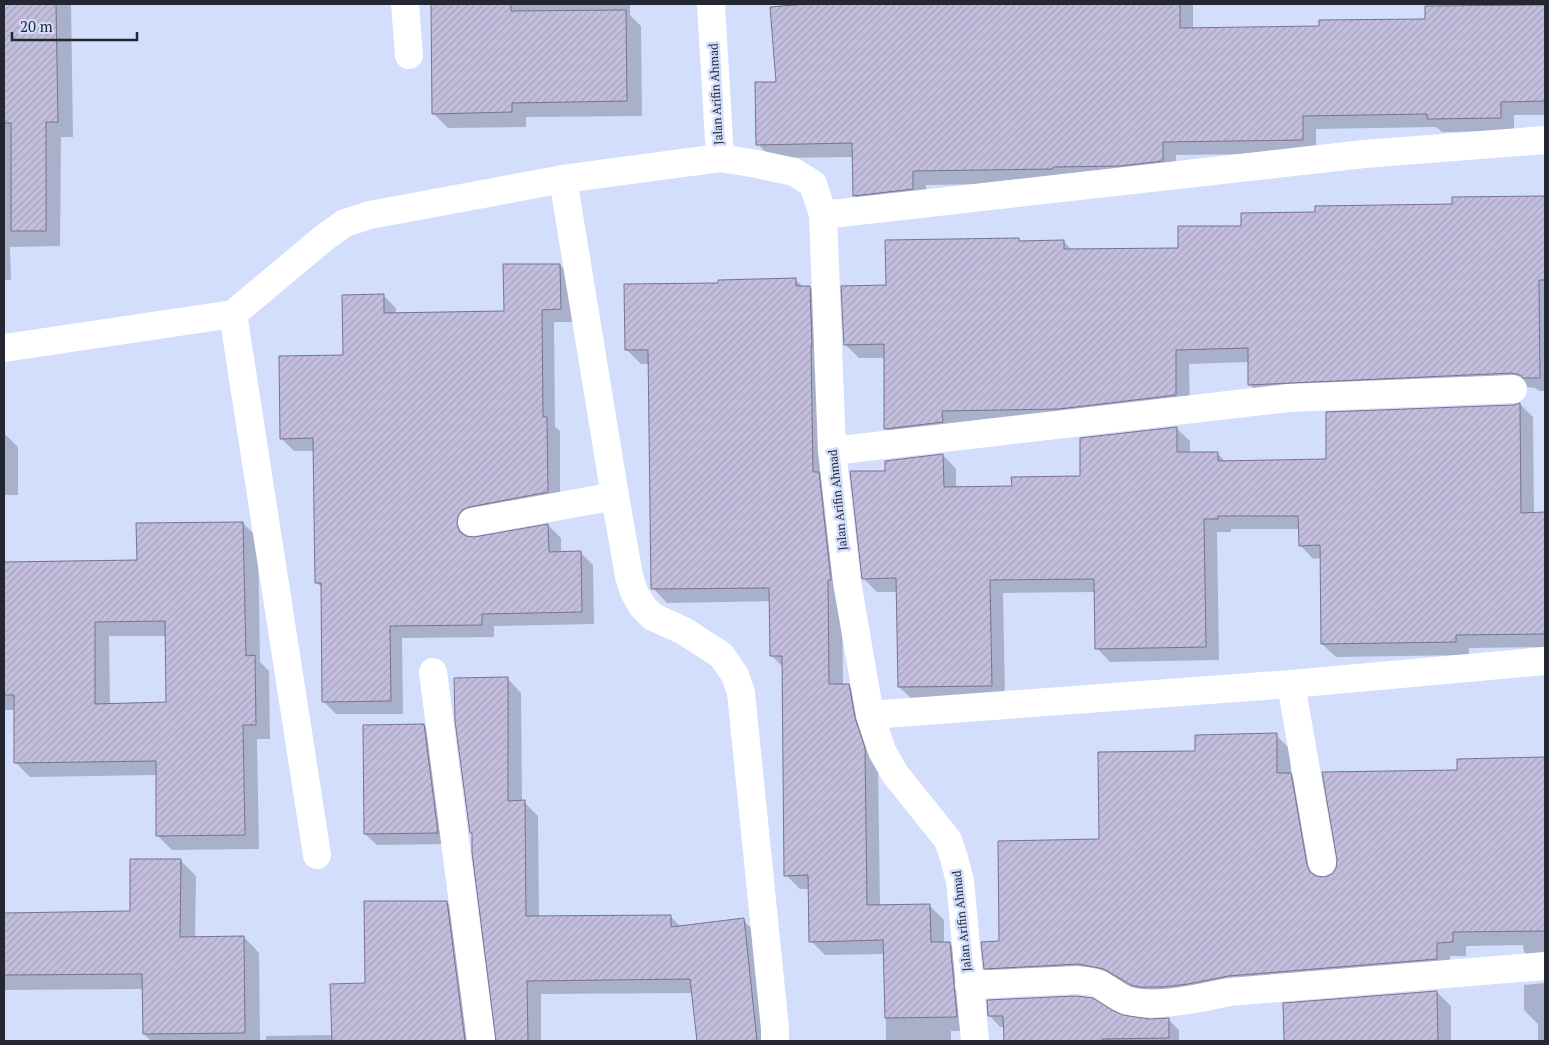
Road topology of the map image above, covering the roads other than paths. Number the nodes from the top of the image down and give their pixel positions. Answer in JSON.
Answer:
{"nodes":[{"id":1,"x":405,"y":4,"type":"edge"},
{"id":2,"x":711,"y":4,"type":"edge"},
{"id":3,"x":409,"y":55,"type":"dead end"},
{"id":4,"x":1545,"y":140,"type":"edge"},
{"id":5,"x":720,"y":158,"type":"junction"},
{"id":6,"x":563,"y":179,"type":"junction"},
{"id":7,"x":823,"y":215,"type":"junction"},
{"id":8,"x":233,"y":314,"type":"junction"},
{"id":9,"x":4,"y":348,"type":"edge"},
{"id":10,"x":1513,"y":389,"type":"dead end"},
{"id":11,"x":832,"y":451,"type":"junction"},
{"id":12,"x":615,"y":496,"type":"junction"},
{"id":13,"x":472,"y":522,"type":"dead end"},
{"id":14,"x":1545,"y":661,"type":"edge"},
{"id":15,"x":432,"y":672,"type":"dead end"},
{"id":16,"x":1292,"y":684,"type":"junction"},
{"id":17,"x":870,"y":714,"type":"junction"},
{"id":18,"x":317,"y":855,"type":"dead end"},
{"id":19,"x":1322,"y":862,"type":"dead end"},
{"id":20,"x":1545,"y":966,"type":"edge"},
{"id":21,"x":970,"y":985,"type":"junction"},
{"id":22,"x":481,"y":1041,"type":"edge"},
{"id":23,"x":775,"y":1041,"type":"edge"},
{"id":24,"x":975,"y":1041,"type":"edge"}],
"edges":[{"from":1,"to":3,"type":"street"},
{"from":2,"to":5,"type":"street","name":"Jalan Arifin Ahmad"},
{"from":4,"to":7,"type":"street"},
{"from":5,"to":6,"type":"street"},
{"from":5,"to":7,"type":"street","name":"Jalan Arifin Ahmad"},
{"from":6,"to":8,"type":"street"},
{"from":6,"to":12,"type":"street"},
{"from":7,"to":11,"type":"street","name":"Jalan Arifin Ahmad"},
{"from":8,"to":9,"type":"street"},
{"from":8,"to":18,"type":"street"},
{"from":10,"to":11,"type":"street"},
{"from":11,"to":17,"type":"street","name":"Jalan Arifin Ahmad"},
{"from":12,"to":13,"type":"street"},
{"from":12,"to":23,"type":"street"},
{"from":14,"to":16,"type":"street"},
{"from":15,"to":22,"type":"street"},
{"from":16,"to":17,"type":"street"},
{"from":16,"to":19,"type":"street"},
{"from":17,"to":21,"type":"street","name":"Jalan Arifin Ahmad"},
{"from":20,"to":21,"type":"street"},
{"from":21,"to":24,"type":"street","name":"Jalan Arifin Ahmad"}]}
